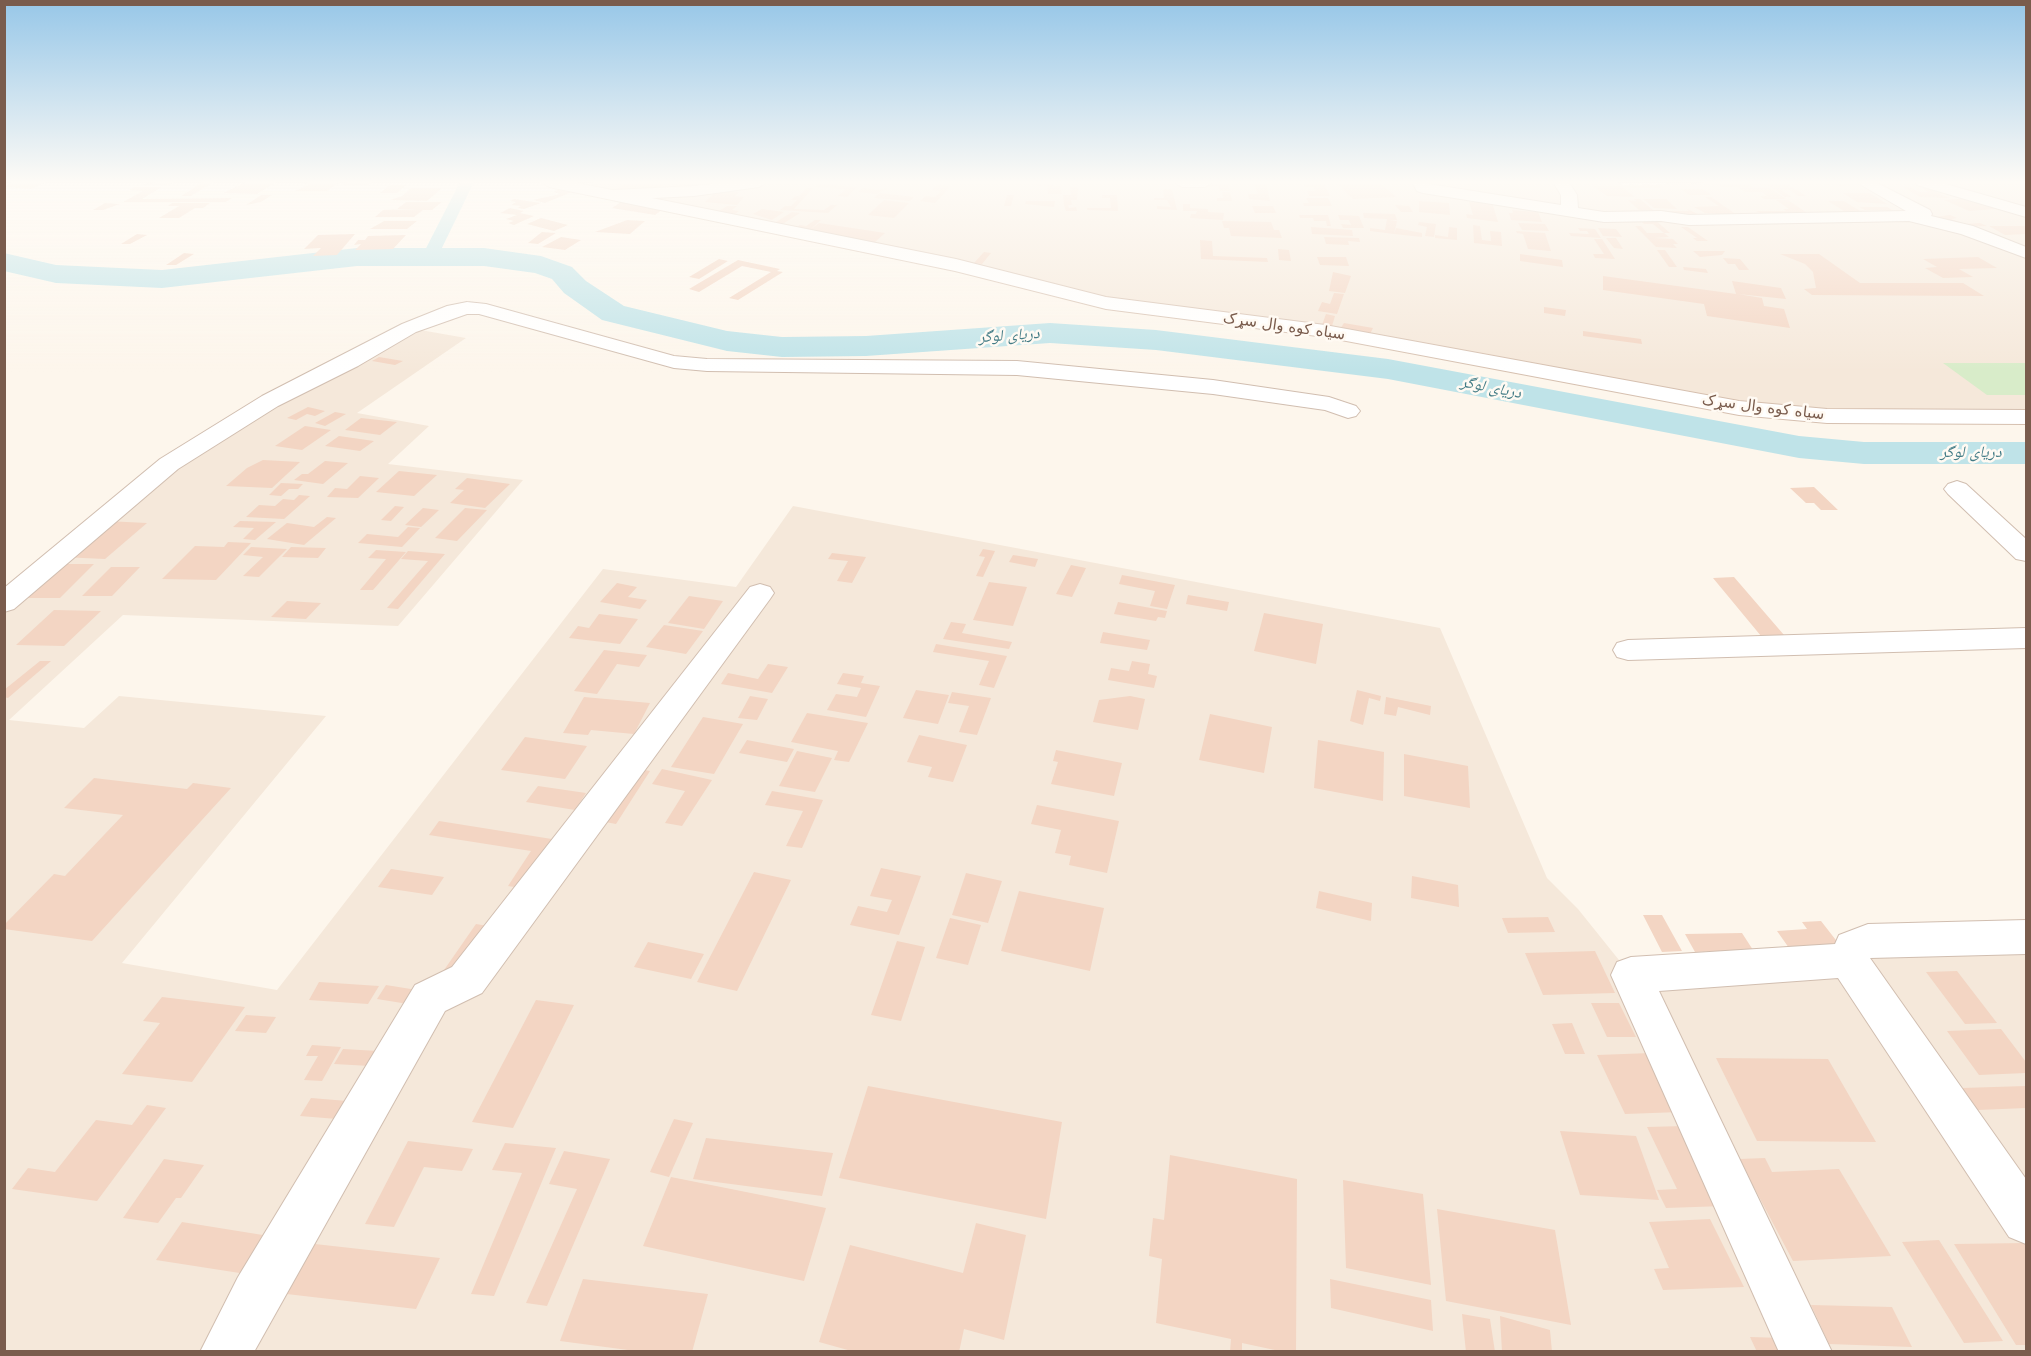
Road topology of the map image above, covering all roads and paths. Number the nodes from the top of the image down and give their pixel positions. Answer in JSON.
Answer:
{"nodes":[{"id":1,"x":860,"y":245,"type":"edge"},
{"id":2,"x":2004,"y":245,"type":"edge"},
{"id":3,"x":2026,"y":253,"type":"edge"},
{"id":4,"x":1348,"y":411,"type":"dead end"},
{"id":5,"x":2026,"y":417,"type":"edge"},
{"id":6,"x":1957,"y":489,"type":"dead end"},
{"id":7,"x":2026,"y":553,"type":"edge"},
{"id":8,"x":760,"y":592,"type":"dead end"},
{"id":9,"x":4,"y":603,"type":"edge"},
{"id":10,"x":2026,"y":638,"type":"edge"},
{"id":11,"x":1628,"y":650,"type":"dead end"},
{"id":12,"x":2022,"y":941,"type":"edge"},
{"id":13,"x":1848,"y":960,"type":"junction"},
{"id":14,"x":2026,"y":1220,"type":"edge"},
{"id":15,"x":226,"y":1352,"type":"edge"},
{"id":16,"x":1806,"y":1352,"type":"edge"}],
"edges":[{"from":1,"to":5,"type":"street","name":"سیاه کوه وال سړک"},
{"from":2,"to":3,"type":"street"},
{"from":4,"to":9,"type":"street"},
{"from":6,"to":7,"type":"street"},
{"from":8,"to":15,"type":"street"},
{"from":10,"to":11,"type":"street"},
{"from":12,"to":13,"type":"street"},
{"from":13,"to":14,"type":"street"},
{"from":13,"to":16,"type":"street"}]}
